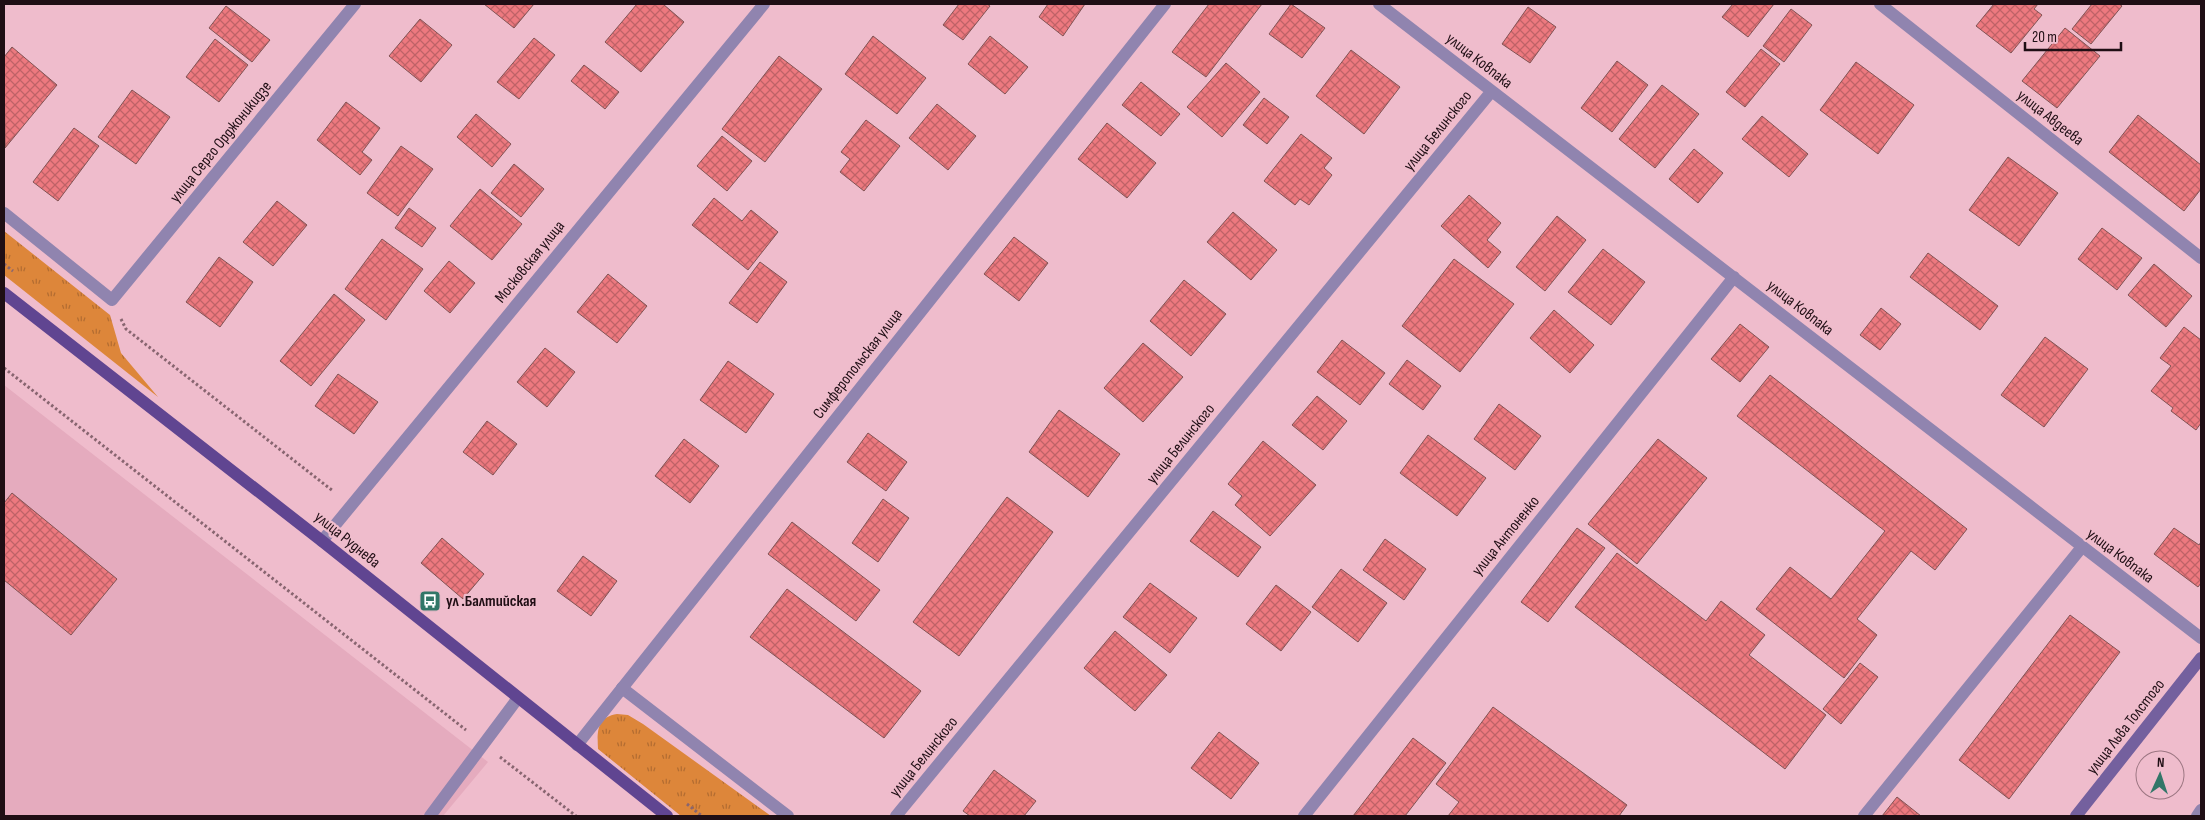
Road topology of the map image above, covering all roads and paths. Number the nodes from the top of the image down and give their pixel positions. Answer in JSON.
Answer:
{"nodes":[{"id":1,"x":355,"y":4,"type":"edge"},
{"id":2,"x":764,"y":4,"type":"edge"},
{"id":3,"x":1165,"y":4,"type":"edge"},
{"id":4,"x":1379,"y":4,"type":"edge"},
{"id":5,"x":1880,"y":4,"type":"edge"},
{"id":6,"x":1491,"y":92,"type":"junction"},
{"id":7,"x":4,"y":213,"type":"edge"},
{"id":8,"x":2201,"y":258,"type":"edge"},
{"id":9,"x":1734,"y":277,"type":"junction"},
{"id":10,"x":4,"y":293,"type":"edge"},
{"id":11,"x":112,"y":300,"type":"junction"},
{"id":12,"x":4,"y":368,"type":"edge"},
{"id":13,"x":351,"y":505,"type":"junction"},
{"id":14,"x":322,"y":541,"type":"junction"},
{"id":15,"x":2082,"y":547,"type":"junction"},
{"id":16,"x":2201,"y":638,"type":"edge"},
{"id":17,"x":2201,"y":658,"type":"edge"},
{"id":18,"x":622,"y":688,"type":"junction"},
{"id":19,"x":518,"y":698,"type":"junction"},
{"id":20,"x":483,"y":744,"type":"junction"},
{"id":21,"x":577,"y":745,"type":"junction"},
{"id":22,"x":2201,"y":810,"type":"edge"},
{"id":23,"x":430,"y":816,"type":"edge"},
{"id":24,"x":576,"y":816,"type":"edge"},
{"id":25,"x":667,"y":816,"type":"edge"},
{"id":26,"x":788,"y":816,"type":"edge"},
{"id":27,"x":896,"y":816,"type":"edge"},
{"id":28,"x":1304,"y":816,"type":"edge"},
{"id":29,"x":1864,"y":816,"type":"edge"},
{"id":30,"x":2076,"y":816,"type":"edge"},
{"id":31,"x":2197,"y":816,"type":"edge"}],
"edges":[{"from":1,"to":11,"type":"street","name":"улица Серго Орджоникидзе"},
{"from":2,"to":13,"type":"street","name":"Московская улица"},
{"from":3,"to":18,"type":"street","name":"Симферопольская улица"},
{"from":4,"to":6,"type":"street","name":"улица Ковпака"},
{"from":5,"to":8,"type":"street","name":"улица Авдеева"},
{"from":6,"to":9,"type":"street","name":"улица Ковпака"},
{"from":6,"to":27,"type":"street","name":"улица Белинского"},
{"from":7,"to":11,"type":"street"},
{"from":9,"to":15,"type":"street","name":"улица Ковпака"},
{"from":9,"to":28,"type":"street","name":"улица Антоненко"},
{"from":10,"to":14,"type":"main road","name":"улица Руднева"},
{"from":11,"to":13,"type":"path"},
{"from":12,"to":20,"type":"path"},
{"from":13,"to":14,"type":"street","name":"Московская улица"},
{"from":14,"to":19,"type":"main road","name":"улица Руднева"},
{"from":15,"to":16,"type":"street","name":"улица Ковпака"},
{"from":15,"to":29,"type":"street"},
{"from":17,"to":30,"type":"main road","name":"улица Льва Толстого"},
{"from":18,"to":21,"type":"street","name":"Симферопольская улица"},
{"from":18,"to":26,"type":"street"},
{"from":19,"to":20,"type":"street"},
{"from":19,"to":21,"type":"main road","name":"улица Руднева"},
{"from":20,"to":23,"type":"street"},
{"from":20,"to":24,"type":"path"},
{"from":21,"to":25,"type":"main road","name":"улица Руднева"},
{"from":22,"to":31,"type":"street"}]}
